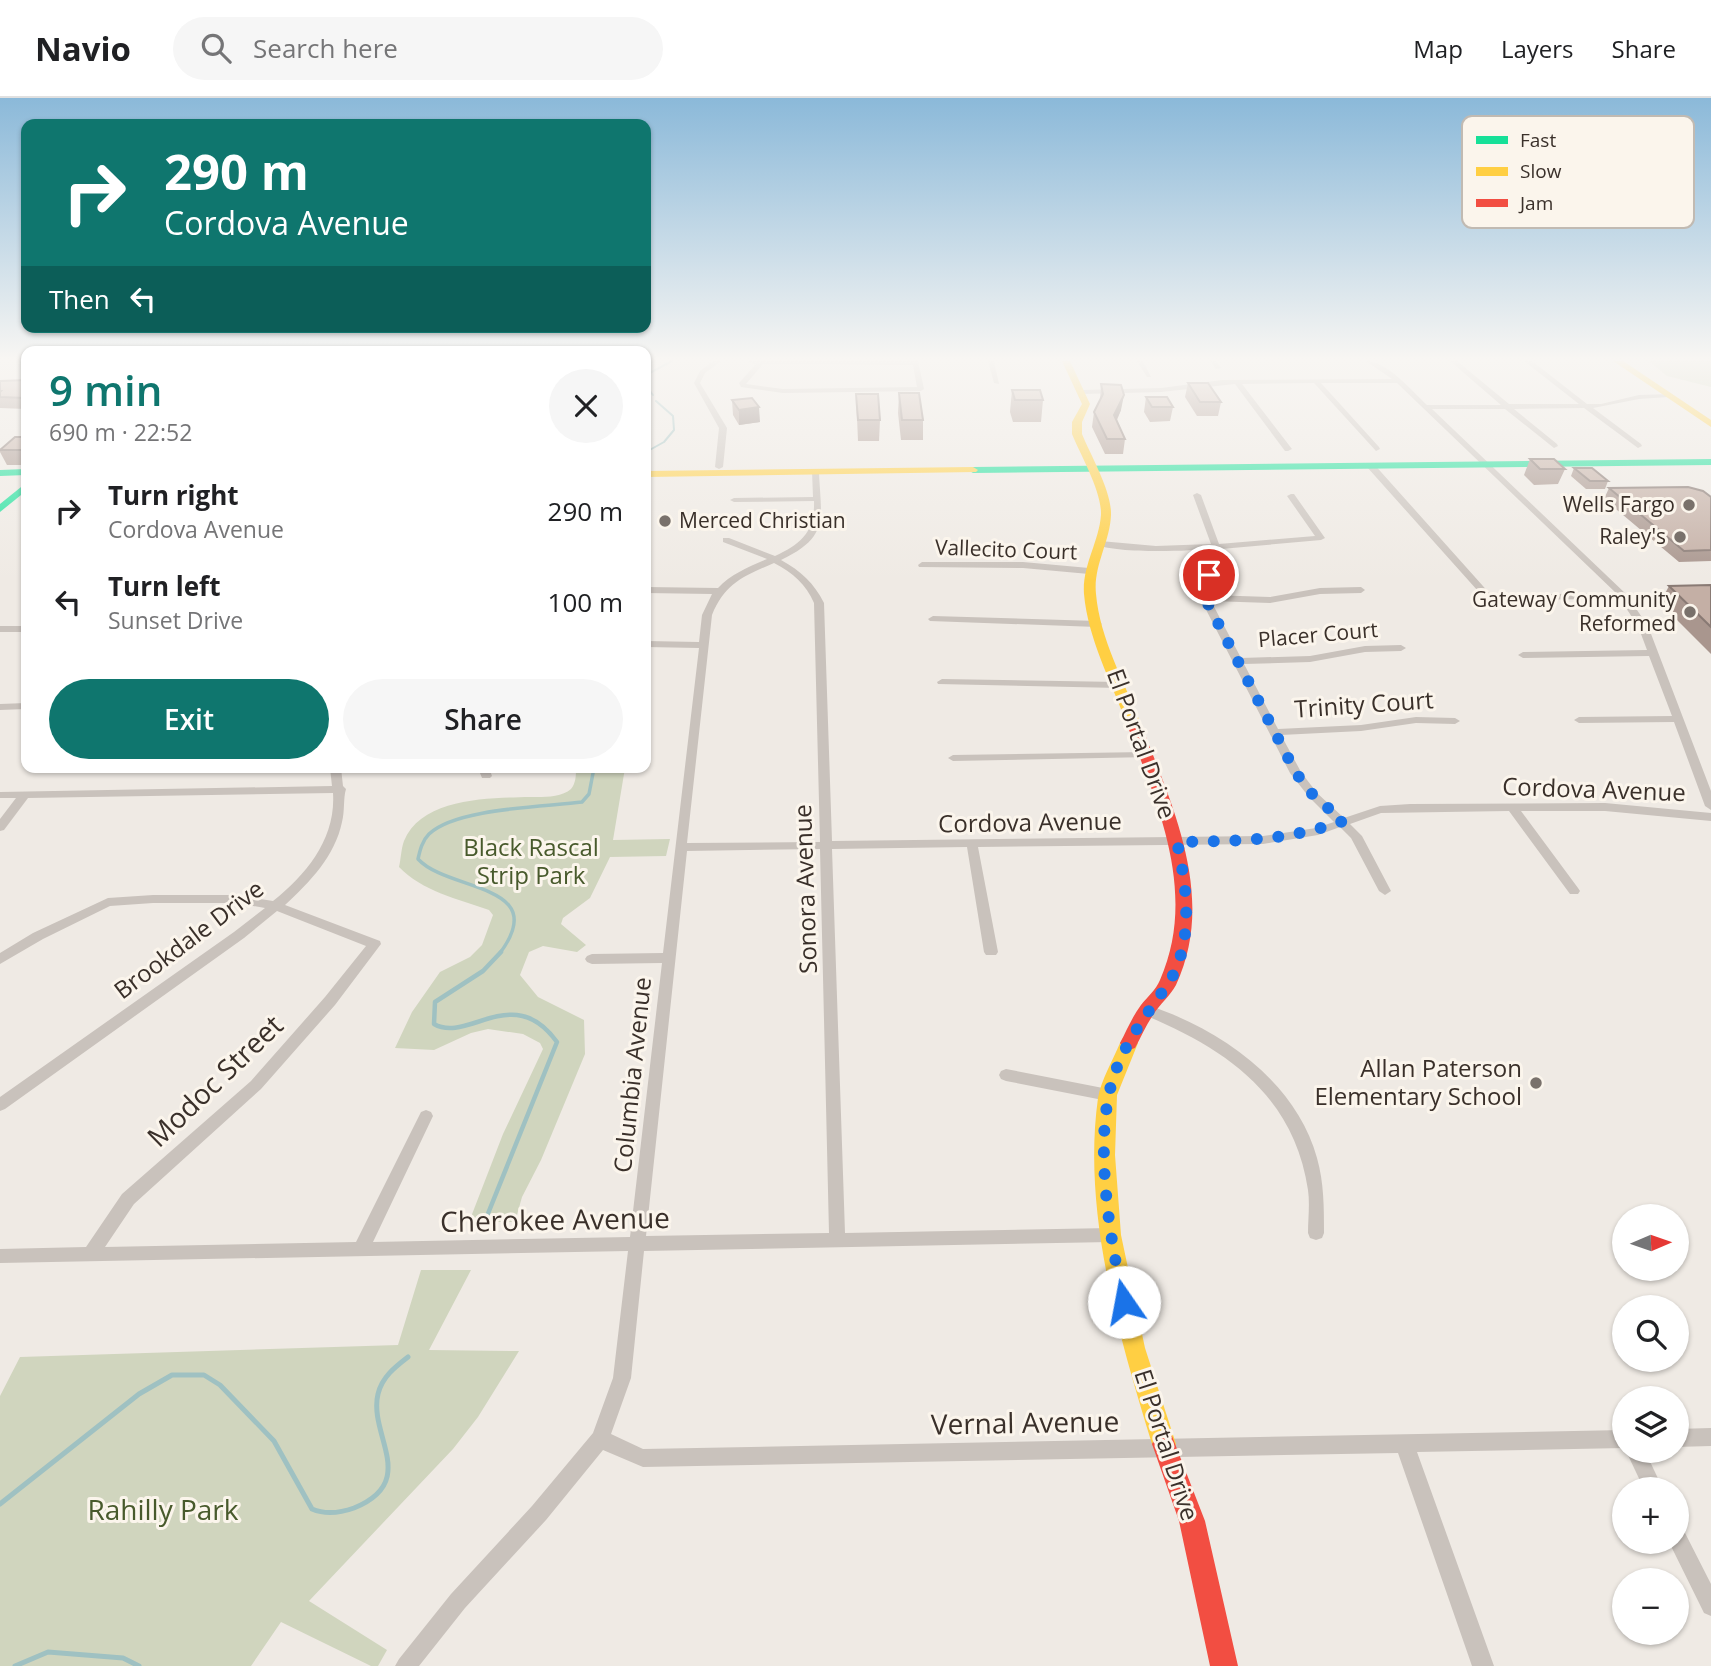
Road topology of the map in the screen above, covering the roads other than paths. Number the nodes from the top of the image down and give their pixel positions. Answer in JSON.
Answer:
{"nodes":[{"id":1,"x":722,"y":434,"type":"edge"},
{"id":2,"x":1078,"y":434,"type":"edge"},
{"id":3,"x":1277,"y":434,"type":"edge"},
{"id":4,"x":1363,"y":434,"type":"edge"},
{"id":5,"x":1454,"y":434,"type":"edge"},
{"id":6,"x":1540,"y":434,"type":"edge"},
{"id":7,"x":1622,"y":434,"type":"edge"},
{"id":8,"x":1554,"y":446,"type":"dead end"},
{"id":9,"x":1638,"y":446,"type":"dead end"},
{"id":10,"x":1288,"y":449,"type":"dead end"},
{"id":11,"x":1376,"y":449,"type":"dead end"},
{"id":12,"x":1711,"y":462,"type":"edge"},
{"id":13,"x":1485,"y":464,"type":"junction"},
{"id":14,"x":1370,"y":465,"type":"junction"},
{"id":15,"x":651,"y":467,"type":"edge"},
{"id":16,"x":719,"y":467,"type":"junction"},
{"id":17,"x":1091,"y":467,"type":"junction"},
{"id":18,"x":21,"y":472,"type":"edge"},
{"id":19,"x":815,"y":472,"type":"junction"},
{"id":20,"x":0,"y":473,"type":"edge"},
{"id":21,"x":651,"y":474,"type":"edge"},
{"id":22,"x":0,"y":480,"type":"edge"},
{"id":23,"x":21,"y":480,"type":"edge"},
{"id":24,"x":21,"y":490,"type":"edge"},
{"id":25,"x":1198,"y":495,"type":"dead end"},
{"id":26,"x":1291,"y":496,"type":"dead end"},
{"id":27,"x":817,"y":499,"type":"junction"},
{"id":28,"x":734,"y":500,"type":"dead end"},
{"id":29,"x":21,"y":503,"type":"edge"},
{"id":30,"x":0,"y":509,"type":"edge"},
{"id":31,"x":0,"y":521,"type":"edge"},
{"id":32,"x":726,"y":540,"type":"dead end"},
{"id":33,"x":1100,"y":544,"type":"junction"},
{"id":34,"x":1217,"y":548,"type":"junction"},
{"id":35,"x":772,"y":559,"type":"junction"},
{"id":36,"x":922,"y":565,"type":"dead end"},
{"id":37,"x":1089,"y":571,"type":"junction"},
{"id":38,"x":651,"y":590,"type":"edge"},
{"id":39,"x":1361,"y":590,"type":"dead end"},
{"id":40,"x":719,"y":591,"type":"junction"},
{"id":41,"x":1623,"y":596,"type":"junction"},
{"id":42,"x":1205,"y":598,"type":"junction"},
{"id":43,"x":933,"y":619,"type":"dead end"},
{"id":44,"x":1097,"y":624,"type":"junction"},
{"id":45,"x":0,"y":629,"type":"edge"},
{"id":46,"x":21,"y":629,"type":"edge"},
{"id":47,"x":651,"y":644,"type":"edge"},
{"id":48,"x":704,"y":645,"type":"junction"},
{"id":49,"x":1401,"y":648,"type":"dead end"},
{"id":50,"x":1654,"y":653,"type":"junction"},
{"id":51,"x":1523,"y":655,"type":"dead end"},
{"id":52,"x":1238,"y":661,"type":"junction"},
{"id":53,"x":942,"y":682,"type":"dead end"},
{"id":54,"x":1119,"y":685,"type":"junction"},
{"id":55,"x":21,"y":706,"type":"edge"},
{"id":56,"x":0,"y":707,"type":"edge"},
{"id":57,"x":1678,"y":719,"type":"junction"},
{"id":58,"x":1579,"y":720,"type":"dead end"},
{"id":59,"x":1455,"y":721,"type":"dead end"},
{"id":60,"x":1275,"y":732,"type":"junction"},
{"id":61,"x":1146,"y":755,"type":"junction"},
{"id":62,"x":954,"y":758,"type":"dead end"},
{"id":63,"x":336,"y":773,"type":"edge"},
{"id":64,"x":340,"y":789,"type":"junction"},
{"id":65,"x":0,"y":795,"type":"edge"},
{"id":66,"x":24,"y":795,"type":"junction"},
{"id":67,"x":1711,"y":806,"type":"edge"},
{"id":68,"x":1512,"y":807,"type":"junction"},
{"id":69,"x":1711,"y":817,"type":"edge"},
{"id":70,"x":1343,"y":821,"type":"junction"},
{"id":71,"x":0,"y":827,"type":"edge"},
{"id":72,"x":1177,"y":842,"type":"junction"},
{"id":73,"x":972,"y":844,"type":"junction"},
{"id":74,"x":826,"y":846,"type":"junction"},
{"id":75,"x":681,"y":847,"type":"junction"},
{"id":76,"x":1385,"y":891,"type":"dead end"},
{"id":77,"x":1574,"y":891,"type":"dead end"},
{"id":78,"x":276,"y":906,"type":"junction"},
{"id":79,"x":991,"y":952,"type":"dead end"},
{"id":80,"x":669,"y":958,"type":"junction"},
{"id":81,"x":0,"y":959,"type":"edge"},
{"id":82,"x":592,"y":959,"type":"dead end"},
{"id":83,"x":1147,"y":1010,"type":"junction"},
{"id":84,"x":1006,"y":1075,"type":"dead end"},
{"id":85,"x":1108,"y":1095,"type":"junction"},
{"id":86,"x":0,"y":1105,"type":"edge"},
{"id":87,"x":426,"y":1116,"type":"dead end"},
{"id":88,"x":1316,"y":1233,"type":"dead end"},
{"id":89,"x":1111,"y":1235,"type":"junction"},
{"id":90,"x":837,"y":1241,"type":"junction"},
{"id":91,"x":637,"y":1245,"type":"junction"},
{"id":92,"x":361,"y":1249,"type":"junction"},
{"id":93,"x":92,"y":1254,"type":"junction"},
{"id":94,"x":0,"y":1256,"type":"edge"},
{"id":95,"x":1711,"y":1437,"type":"edge"},
{"id":96,"x":600,"y":1438,"type":"junction"},
{"id":97,"x":1689,"y":1438,"type":"edge"},
{"id":98,"x":1612,"y":1439,"type":"edge"},
{"id":99,"x":1404,"y":1443,"type":"junction"},
{"id":100,"x":1165,"y":1448,"type":"junction"},
{"id":101,"x":1685,"y":1554,"type":"edge"},
{"id":102,"x":1711,"y":1606,"type":"edge"},
{"id":103,"x":407,"y":1666,"type":"edge"},
{"id":104,"x":1224,"y":1666,"type":"edge"},
{"id":105,"x":1483,"y":1666,"type":"edge"}],
"edges":[{"from":1,"to":16,"type":"street"},
{"from":2,"to":17,"type":"street","name":"El Portal Drive"},
{"from":3,"to":10,"type":"street"},
{"from":4,"to":11,"type":"street"},
{"from":5,"to":13,"type":"street"},
{"from":6,"to":8,"type":"street"},
{"from":7,"to":9,"type":"street"},
{"from":12,"to":13,"type":"street"},
{"from":13,"to":14,"type":"street"},
{"from":13,"to":41,"type":"street"},
{"from":14,"to":17,"type":"street"},
{"from":14,"to":41,"type":"street"},
{"from":15,"to":16,"type":"street"},
{"from":16,"to":17,"type":"street"},
{"from":17,"to":19,"type":"street"},
{"from":17,"to":33,"type":"street","name":"El Portal Drive"},
{"from":18,"to":20,"type":"street"},
{"from":19,"to":21,"type":"street"},
{"from":19,"to":27,"type":"street"},
{"from":22,"to":23,"type":"street"},
{"from":24,"to":30,"type":"street"},
{"from":25,"to":34,"type":"street"},
{"from":26,"to":34,"type":"street"},
{"from":27,"to":28,"type":"street"},
{"from":27,"to":35,"type":"street"},
{"from":29,"to":31,"type":"street"},
{"from":32,"to":35,"type":"street","name":"Sonora Avenue"},
{"from":33,"to":34,"type":"street"},
{"from":33,"to":37,"type":"street","name":"El Portal Drive"},
{"from":34,"to":42,"type":"street"},
{"from":35,"to":40,"type":"street"},
{"from":35,"to":74,"type":"street","name":"Sonora Avenue"},
{"from":36,"to":37,"type":"street","name":"Vallecito Court"},
{"from":37,"to":44,"type":"street","name":"El Portal Drive"},
{"from":38,"to":40,"type":"street"},
{"from":39,"to":42,"type":"street"},
{"from":40,"to":48,"type":"street","name":"Columbia Avenue"},
{"from":41,"to":50,"type":"street"},
{"from":42,"to":52,"type":"street"},
{"from":43,"to":44,"type":"street"},
{"from":44,"to":54,"type":"street","name":"El Portal Drive"},
{"from":45,"to":46,"type":"street"},
{"from":47,"to":48,"type":"street"},
{"from":48,"to":75,"type":"street","name":"Columbia Avenue"},
{"from":49,"to":52,"type":"street","name":"Placer Court"},
{"from":50,"to":51,"type":"street"},
{"from":50,"to":57,"type":"street"},
{"from":52,"to":60,"type":"street"},
{"from":53,"to":54,"type":"street"},
{"from":54,"to":61,"type":"street","name":"El Portal Drive"},
{"from":55,"to":56,"type":"street"},
{"from":57,"to":58,"type":"street"},
{"from":57,"to":67,"type":"street"},
{"from":59,"to":60,"type":"street","name":"Trinity Court"},
{"from":60,"to":70,"type":"street"},
{"from":61,"to":62,"type":"street"},
{"from":61,"to":72,"type":"street","name":"El Portal Drive"},
{"from":63,"to":64,"type":"street","name":"Brookdale Drive"},
{"from":64,"to":66,"type":"street"},
{"from":64,"to":78,"type":"street","name":"Brookdale Drive"},
{"from":65,"to":66,"type":"street"},
{"from":66,"to":71,"type":"street"},
{"from":68,"to":69,"type":"street","name":"Cordova Avenue"},
{"from":68,"to":70,"type":"street","name":"Cordova Avenue"},
{"from":68,"to":77,"type":"street"},
{"from":70,"to":72,"type":"street","name":"Cordova Avenue"},
{"from":70,"to":76,"type":"street"},
{"from":72,"to":73,"type":"street","name":"Cordova Avenue"},
{"from":72,"to":83,"type":"street","name":"El Portal Drive"},
{"from":73,"to":74,"type":"street","name":"Cordova Avenue"},
{"from":73,"to":79,"type":"street"},
{"from":74,"to":75,"type":"street","name":"Cordova Avenue"},
{"from":74,"to":90,"type":"street","name":"Sonora Avenue"},
{"from":75,"to":80,"type":"street","name":"Columbia Avenue"},
{"from":78,"to":81,"type":"street"},
{"from":78,"to":86,"type":"street","name":"Brookdale Drive"},
{"from":78,"to":93,"type":"street","name":"Modoc Street"},
{"from":80,"to":82,"type":"street"},
{"from":80,"to":91,"type":"street","name":"Columbia Avenue"},
{"from":83,"to":85,"type":"street","name":"El Portal Drive"},
{"from":83,"to":88,"type":"street"},
{"from":84,"to":85,"type":"street"},
{"from":85,"to":89,"type":"street","name":"El Portal Drive"},
{"from":87,"to":92,"type":"street"},
{"from":89,"to":90,"type":"street","name":"Cherokee Avenue"},
{"from":89,"to":100,"type":"street","name":"El Portal Drive"},
{"from":90,"to":91,"type":"street","name":"Cherokee Avenue"},
{"from":91,"to":92,"type":"street","name":"Cherokee Avenue"},
{"from":91,"to":96,"type":"street","name":"Columbia Avenue"},
{"from":92,"to":93,"type":"street","name":"Cherokee Avenue"},
{"from":93,"to":94,"type":"street","name":"Cherokee Avenue"},
{"from":95,"to":97,"type":"street"},
{"from":96,"to":100,"type":"street","name":"Vernal Avenue"},
{"from":96,"to":103,"type":"street","name":"Columbia Avenue"},
{"from":98,"to":99,"type":"street","name":"Vernal Avenue"},
{"from":99,"to":100,"type":"street","name":"Vernal Avenue"},
{"from":99,"to":105,"type":"street"},
{"from":100,"to":104,"type":"street","name":"El Portal Drive"},
{"from":101,"to":102,"type":"street"}]}
